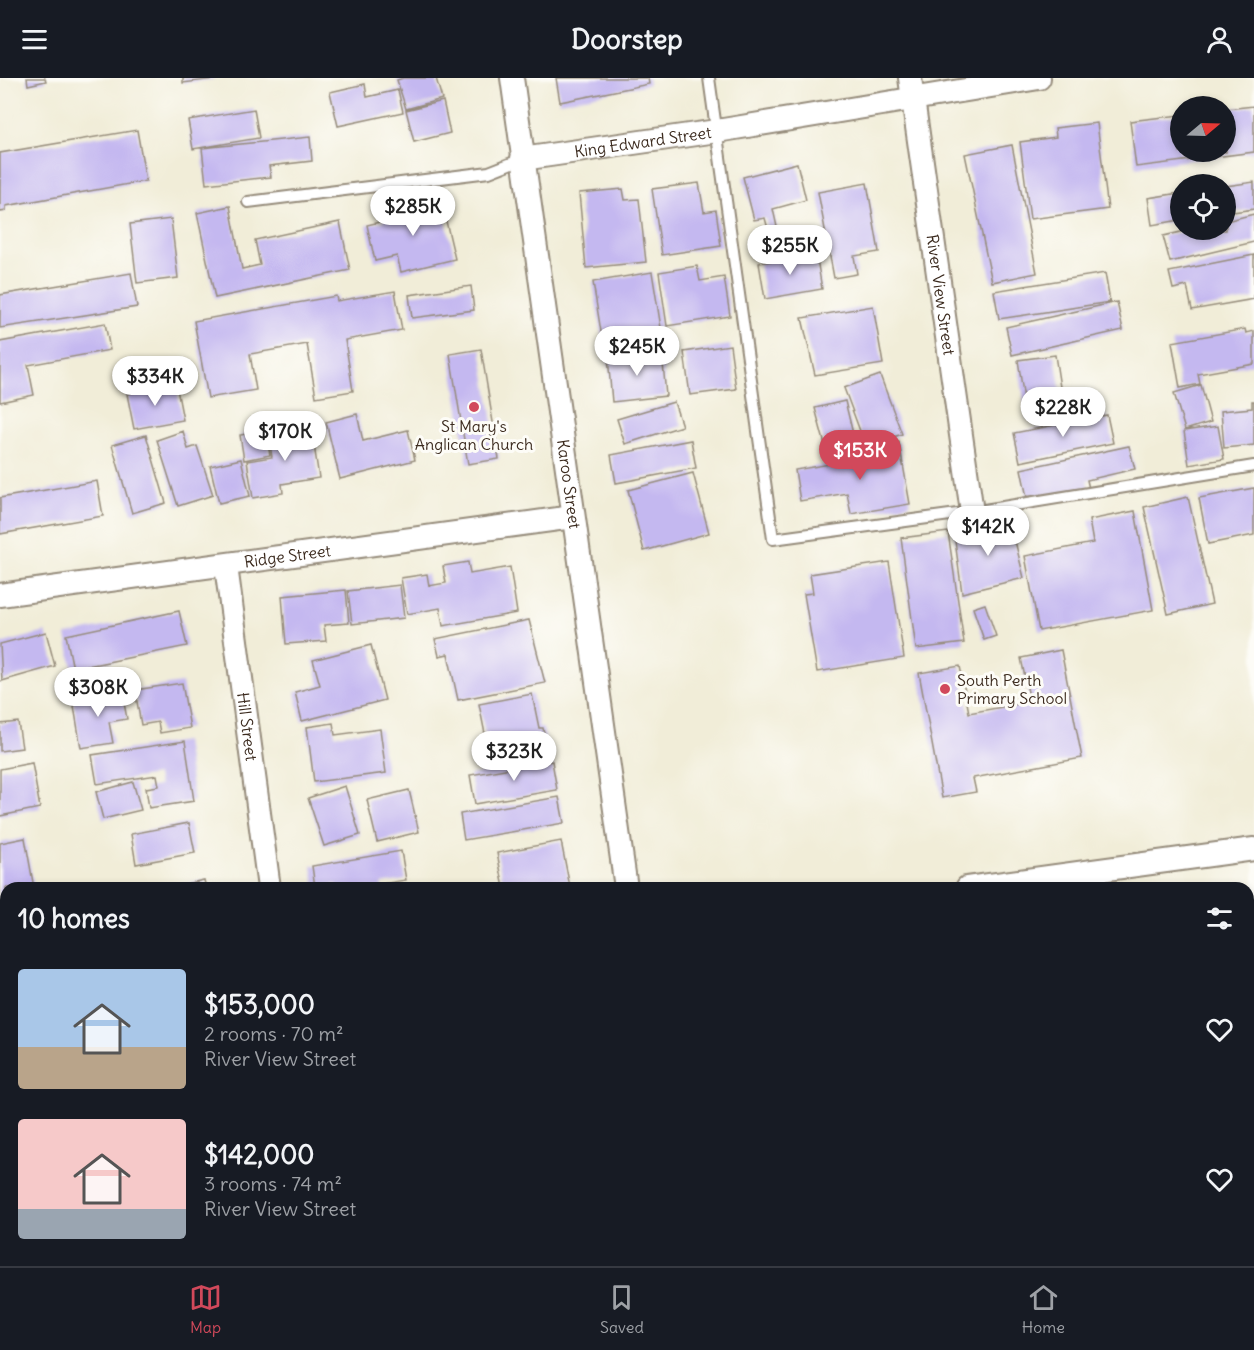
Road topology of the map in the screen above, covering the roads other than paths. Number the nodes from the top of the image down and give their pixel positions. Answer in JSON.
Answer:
{"nodes":[{"id":1,"x":512,"y":78,"type":"edge"},
{"id":2,"x":710,"y":78,"type":"edge"},
{"id":3,"x":1039,"y":78,"type":"edge"},
{"id":4,"x":911,"y":88,"type":"edge"},
{"id":5,"x":717,"y":131,"type":"junction"},
{"id":6,"x":522,"y":159,"type":"junction"},
{"id":7,"x":248,"y":202,"type":"dead end"},
{"id":8,"x":1254,"y":466,"type":"edge"},
{"id":9,"x":972,"y":512,"type":"junction"},
{"id":10,"x":573,"y":517,"type":"junction"},
{"id":11,"x":226,"y":566,"type":"junction"},
{"id":12,"x":0,"y":595,"type":"edge"},
{"id":13,"x":1254,"y":849,"type":"edge"},
{"id":14,"x":268,"y":882,"type":"edge"},
{"id":15,"x":625,"y":882,"type":"edge"},
{"id":16,"x":1011,"y":882,"type":"edge"}],
"edges":[{"from":1,"to":6,"type":"street","name":"Karoo Street"},
{"from":2,"to":5,"type":"lane"},
{"from":3,"to":4,"type":"street","name":"King Edward Street"},
{"from":4,"to":5,"type":"street","name":"King Edward Street"},
{"from":4,"to":9,"type":"street","name":"River View Street"},
{"from":5,"to":6,"type":"street","name":"King Edward Street"},
{"from":5,"to":9,"type":"lane"},
{"from":6,"to":7,"type":"lane","name":"King Edward Street"},
{"from":6,"to":10,"type":"street","name":"Karoo Street"},
{"from":8,"to":9,"type":"lane"},
{"from":10,"to":11,"type":"street","name":"Ridge Street"},
{"from":10,"to":15,"type":"street","name":"Karoo Street"},
{"from":11,"to":12,"type":"street","name":"Ridge Street"},
{"from":11,"to":14,"type":"street","name":"Hill Street"},
{"from":13,"to":16,"type":"street"}]}
